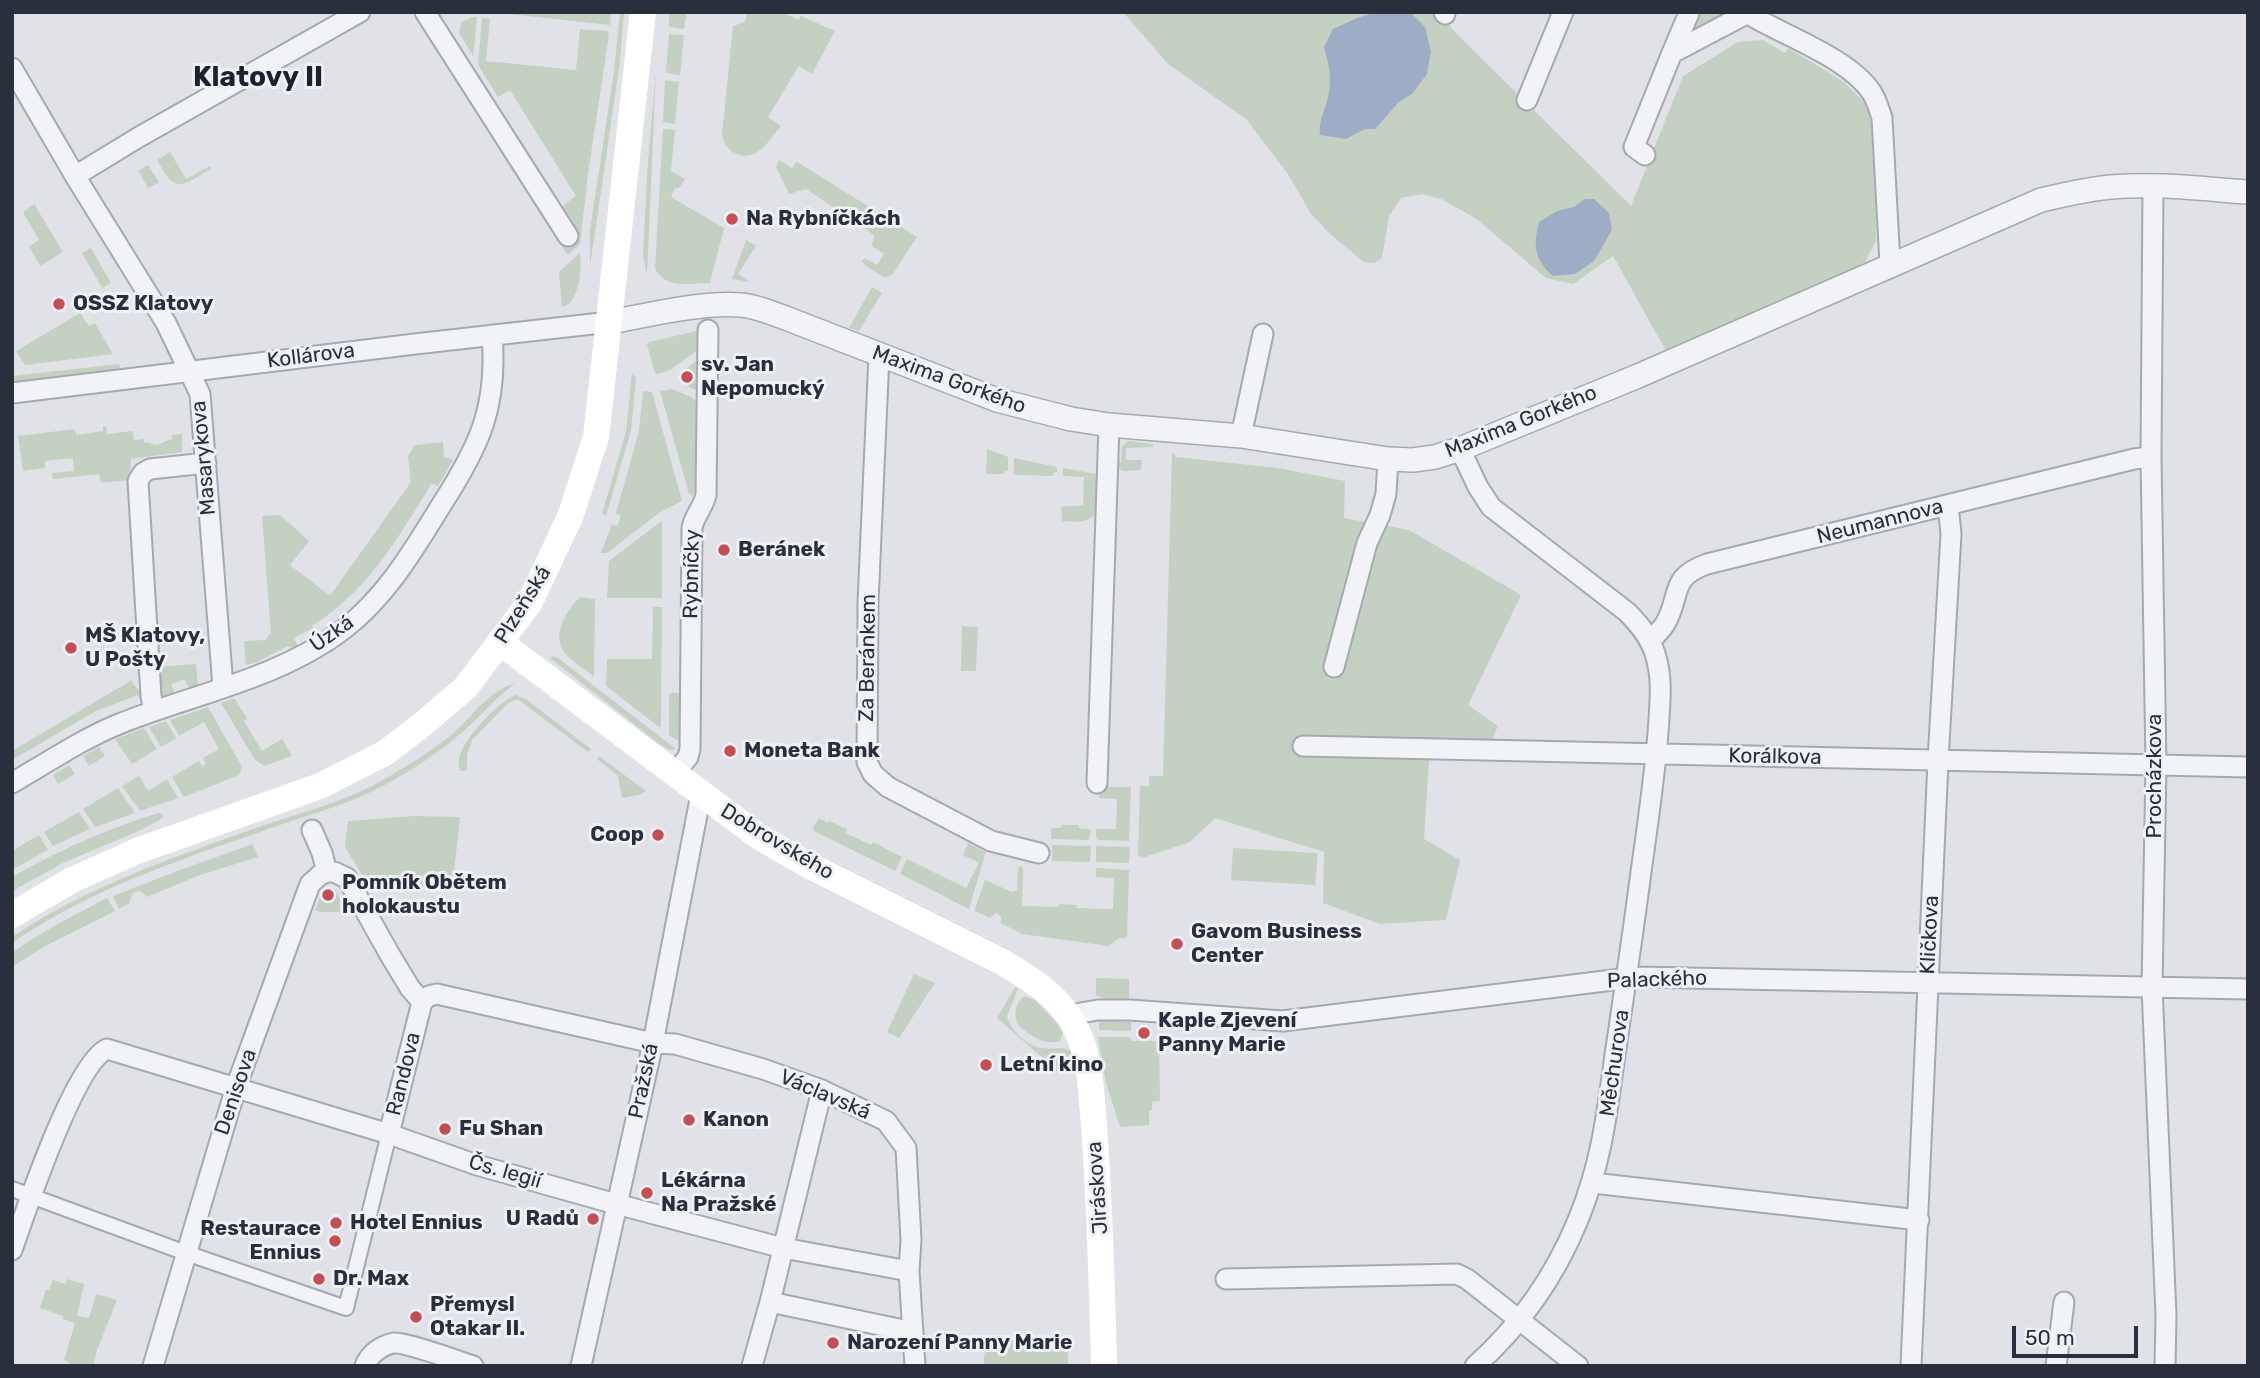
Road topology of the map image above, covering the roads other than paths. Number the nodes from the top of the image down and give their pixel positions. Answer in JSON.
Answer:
{"nodes":[{"id":1,"x":360,"y":12,"type":"edge"},
{"id":2,"x":425,"y":12,"type":"edge"},
{"id":3,"x":643,"y":12,"type":"edge"},
{"id":4,"x":1563,"y":12,"type":"edge"},
{"id":5,"x":1689,"y":13,"type":"edge"},
{"id":6,"x":1745,"y":13,"type":"edge"},
{"id":7,"x":1672,"y":53,"type":"junction"},
{"id":8,"x":12,"y":68,"type":"edge"},
{"id":9,"x":1527,"y":100,"type":"dead end"},
{"id":10,"x":1645,"y":155,"type":"dead end"},
{"id":11,"x":75,"y":176,"type":"junction"},
{"id":12,"x":2153,"y":186,"type":"junction"},
{"id":13,"x":2248,"y":192,"type":"edge"},
{"id":14,"x":568,"y":236,"type":"dead end"},
{"id":15,"x":1890,"y":264,"type":"junction"},
{"id":16,"x":610,"y":322,"type":"junction"},
{"id":17,"x":708,"y":330,"type":"dead end"},
{"id":18,"x":1263,"y":334,"type":"dead end"},
{"id":19,"x":492,"y":335,"type":"junction"},
{"id":20,"x":879,"y":355,"type":"junction"},
{"id":21,"x":190,"y":371,"type":"junction"},
{"id":22,"x":12,"y":393,"type":"edge"},
{"id":23,"x":1109,"y":425,"type":"junction"},
{"id":24,"x":1241,"y":436,"type":"junction"},
{"id":25,"x":1460,"y":449,"type":"junction"},
{"id":26,"x":2151,"y":457,"type":"junction"},
{"id":27,"x":1388,"y":459,"type":"junction"},
{"id":28,"x":206,"y":463,"type":"junction"},
{"id":29,"x":1948,"y":505,"type":"junction"},
{"id":30,"x":1650,"y":641,"type":"junction"},
{"id":31,"x":501,"y":643,"type":"junction"},
{"id":32,"x":1334,"y":667,"type":"dead end"},
{"id":33,"x":223,"y":687,"type":"junction"},
{"id":34,"x":154,"y":711,"type":"junction"},
{"id":35,"x":1303,"y":746,"type":"dead end"},
{"id":36,"x":1657,"y":754,"type":"junction"},
{"id":37,"x":1938,"y":761,"type":"junction"},
{"id":38,"x":2157,"y":765,"type":"junction"},
{"id":39,"x":2248,"y":767,"type":"edge"},
{"id":40,"x":674,"y":774,"type":"junction"},
{"id":41,"x":12,"y":783,"type":"edge"},
{"id":42,"x":1097,"y":783,"type":"dead end"},
{"id":43,"x":701,"y":794,"type":"junction"},
{"id":44,"x":312,"y":830,"type":"dead end"},
{"id":45,"x":1039,"y":853,"type":"dead end"},
{"id":46,"x":327,"y":872,"type":"junction"},
{"id":47,"x":12,"y":915,"type":"edge"},
{"id":48,"x":1626,"y":979,"type":"junction"},
{"id":49,"x":1928,"y":982,"type":"junction"},
{"id":50,"x":2152,"y":987,"type":"junction"},
{"id":51,"x":2248,"y":989,"type":"edge"},
{"id":52,"x":422,"y":1002,"type":"junction"},
{"id":53,"x":1069,"y":1015,"type":"junction"},
{"id":54,"x":653,"y":1044,"type":"junction"},
{"id":55,"x":236,"y":1087,"type":"junction"},
{"id":56,"x":822,"y":1090,"type":"junction"},
{"id":57,"x":388,"y":1134,"type":"junction"},
{"id":58,"x":1592,"y":1183,"type":"junction"},
{"id":59,"x":12,"y":1189,"type":"edge"},
{"id":60,"x":31,"y":1196,"type":"junction"},
{"id":61,"x":617,"y":1204,"type":"junction"},
{"id":62,"x":1919,"y":1220,"type":"junction"},
{"id":63,"x":783,"y":1248,"type":"junction"},
{"id":64,"x":12,"y":1250,"type":"edge"},
{"id":65,"x":186,"y":1253,"type":"junction"},
{"id":66,"x":909,"y":1271,"type":"junction"},
{"id":67,"x":1226,"y":1279,"type":"dead end"},
{"id":68,"x":770,"y":1301,"type":"junction"},
{"id":69,"x":2064,"y":1302,"type":"dead end"},
{"id":70,"x":1519,"y":1321,"type":"junction"},
{"id":71,"x":913,"y":1332,"type":"junction"},
{"id":72,"x":153,"y":1366,"type":"edge"},
{"id":73,"x":365,"y":1366,"type":"edge"},
{"id":74,"x":473,"y":1366,"type":"edge"},
{"id":75,"x":580,"y":1366,"type":"edge"},
{"id":76,"x":752,"y":1366,"type":"edge"},
{"id":77,"x":915,"y":1366,"type":"edge"},
{"id":78,"x":1104,"y":1366,"type":"edge"},
{"id":79,"x":1475,"y":1366,"type":"edge"},
{"id":80,"x":1578,"y":1366,"type":"edge"},
{"id":81,"x":1911,"y":1366,"type":"edge"},
{"id":82,"x":2056,"y":1366,"type":"edge"},
{"id":83,"x":2165,"y":1366,"type":"edge"}],
"edges":[{"from":1,"to":11,"type":"street"},
{"from":2,"to":14,"type":"street"},
{"from":3,"to":16,"type":"main road","name":"Plzeňská"},
{"from":4,"to":9,"type":"street"},
{"from":5,"to":7,"type":"street"},
{"from":6,"to":7,"type":"street"},
{"from":6,"to":15,"type":"street"},
{"from":7,"to":10,"type":"street"},
{"from":8,"to":11,"type":"street","name":"Masarykova"},
{"from":11,"to":21,"type":"street","name":"Masarykova"},
{"from":12,"to":13,"type":"street","name":"Maxima Gorkého"},
{"from":12,"to":15,"type":"street","name":"Maxima Gorkého"},
{"from":12,"to":26,"type":"street","name":"Procházkova"},
{"from":15,"to":25,"type":"street","name":"Maxima Gorkého"},
{"from":16,"to":19,"type":"street","name":"Kollárova"},
{"from":16,"to":20,"type":"street","name":"Maxima Gorkého"},
{"from":16,"to":31,"type":"main road","name":"Plzeňská"},
{"from":17,"to":40,"type":"street","name":"Rybníčky"},
{"from":18,"to":24,"type":"street"},
{"from":19,"to":21,"type":"street","name":"Kollárova"},
{"from":19,"to":33,"type":"street","name":"Úzká"},
{"from":20,"to":23,"type":"street","name":"Maxima Gorkého"},
{"from":20,"to":45,"type":"street","name":"Za Beránkem"},
{"from":21,"to":22,"type":"street","name":"Kollárova"},
{"from":21,"to":28,"type":"street","name":"Masarykova"},
{"from":23,"to":24,"type":"street","name":"Maxima Gorkého"},
{"from":23,"to":42,"type":"street"},
{"from":24,"to":27,"type":"street","name":"Maxima Gorkého"},
{"from":25,"to":27,"type":"street","name":"Maxima Gorkého"},
{"from":25,"to":30,"type":"street"},
{"from":26,"to":29,"type":"street","name":"Neumannova"},
{"from":26,"to":38,"type":"street","name":"Procházkova"},
{"from":27,"to":32,"type":"street"},
{"from":28,"to":33,"type":"street","name":"Masarykova"},
{"from":28,"to":34,"type":"street"},
{"from":29,"to":30,"type":"street","name":"Neumannova"},
{"from":29,"to":37,"type":"street","name":"Kličkova"},
{"from":30,"to":36,"type":"street","name":"Měchurova"},
{"from":31,"to":40,"type":"main road","name":"Dobrovského"},
{"from":31,"to":47,"type":"main road","name":"Plzeňská"},
{"from":33,"to":34,"type":"street","name":"Úzká"},
{"from":34,"to":41,"type":"street","name":"Úzká"},
{"from":35,"to":36,"type":"street","name":"Korálkova"},
{"from":36,"to":37,"type":"street","name":"Korálkova"},
{"from":36,"to":48,"type":"street","name":"Měchurova"},
{"from":37,"to":38,"type":"street","name":"Korálkova"},
{"from":37,"to":49,"type":"street","name":"Kličkova"},
{"from":38,"to":39,"type":"street","name":"Korálkova"},
{"from":38,"to":50,"type":"street","name":"Procházkova"},
{"from":40,"to":43,"type":"main road","name":"Dobrovského"},
{"from":43,"to":53,"type":"main road","name":"Dobrovského"},
{"from":43,"to":54,"type":"street","name":"Pražská"},
{"from":44,"to":46,"type":"street"},
{"from":46,"to":52,"type":"street"},
{"from":46,"to":55,"type":"street","name":"Denisova"},
{"from":48,"to":49,"type":"street","name":"Palackého"},
{"from":48,"to":53,"type":"street","name":"Palackého"},
{"from":48,"to":58,"type":"street","name":"Měchurova"},
{"from":49,"to":50,"type":"street","name":"Palackého"},
{"from":49,"to":62,"type":"street","name":"Kličkova"},
{"from":50,"to":51,"type":"street","name":"Palackého"},
{"from":50,"to":83,"type":"street","name":"Procházkova"},
{"from":52,"to":54,"type":"street","name":"Václavská"},
{"from":52,"to":57,"type":"street","name":"Randova"},
{"from":53,"to":78,"type":"main road","name":"Jiráskova"},
{"from":54,"to":56,"type":"street","name":"Václavská"},
{"from":54,"to":61,"type":"street","name":"Pražská"},
{"from":55,"to":57,"type":"street","name":"Čs. legií"},
{"from":55,"to":60,"type":"street","name":"Čs. legií"},
{"from":55,"to":65,"type":"street","name":"Denisova"},
{"from":56,"to":63,"type":"street"},
{"from":56,"to":66,"type":"street","name":"Václavská"},
{"from":57,"to":61,"type":"street","name":"Čs. legií"},
{"from":57,"to":65,"type":"street","name":"Randova"},
{"from":58,"to":62,"type":"street"},
{"from":58,"to":70,"type":"street","name":"Měchurova"},
{"from":59,"to":60,"type":"street"},
{"from":60,"to":64,"type":"street"},
{"from":60,"to":65,"type":"street"},
{"from":61,"to":63,"type":"street","name":"Čs. legií"},
{"from":61,"to":75,"type":"street","name":"Pražská"},
{"from":62,"to":81,"type":"street","name":"Kličkova"},
{"from":63,"to":66,"type":"street","name":"Čs. legií"},
{"from":63,"to":68,"type":"street"},
{"from":65,"to":72,"type":"street","name":"Denisova"},
{"from":66,"to":71,"type":"street","name":"Václavská"},
{"from":67,"to":70,"type":"street"},
{"from":68,"to":71,"type":"street"},
{"from":68,"to":76,"type":"street"},
{"from":69,"to":82,"type":"street"},
{"from":70,"to":79,"type":"street","name":"Měchurova"},
{"from":70,"to":80,"type":"street"},
{"from":71,"to":77,"type":"street","name":"Václavská"},
{"from":73,"to":74,"type":"street"}]}
